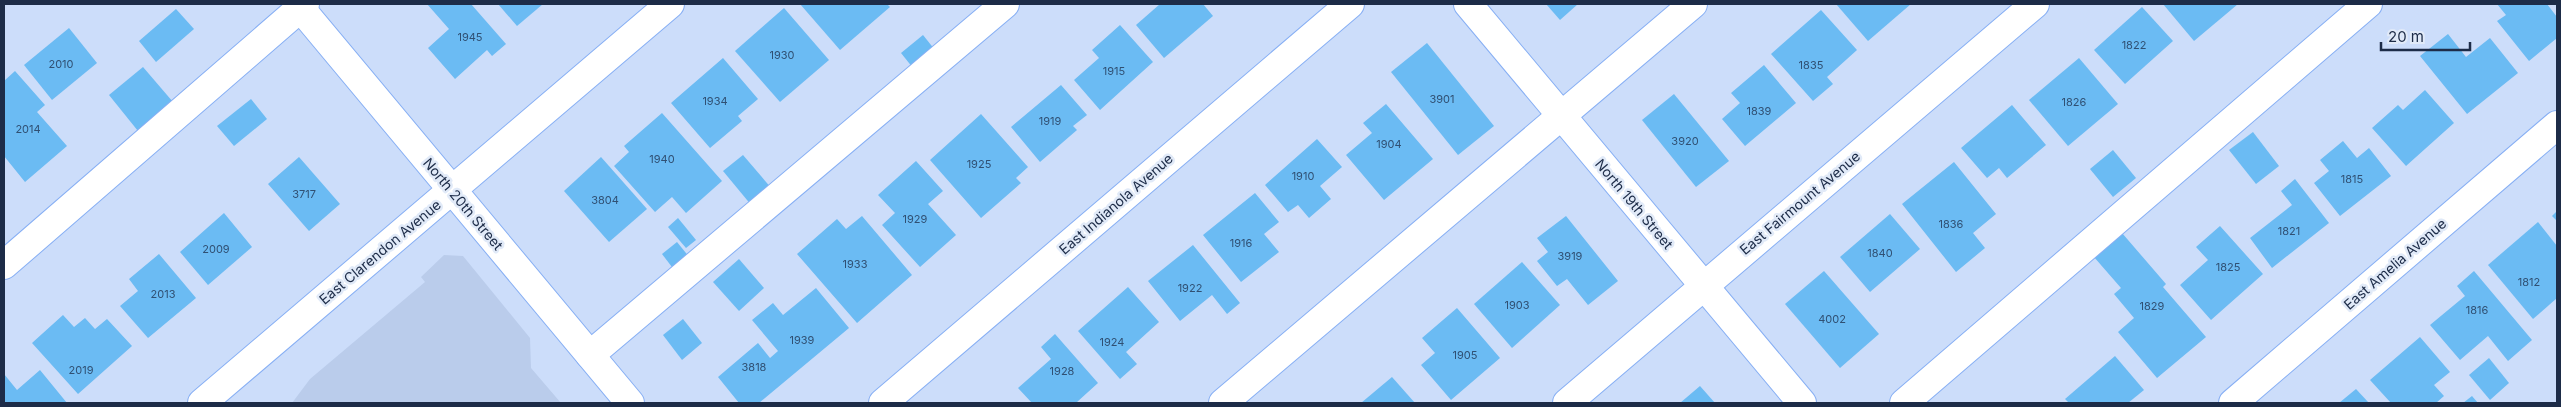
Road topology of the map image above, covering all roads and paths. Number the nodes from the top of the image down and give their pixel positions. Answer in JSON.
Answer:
{"nodes":[{"id":1,"x":670,"y":4,"type":"edge"},
{"id":2,"x":1005,"y":4,"type":"edge"},
{"id":3,"x":1350,"y":4,"type":"edge"},
{"id":4,"x":1468,"y":4,"type":"edge"},
{"id":5,"x":1693,"y":4,"type":"edge"},
{"id":6,"x":2035,"y":4,"type":"edge"},
{"id":7,"x":2368,"y":4,"type":"edge"},
{"id":8,"x":301,"y":5,"type":"edge"},
{"id":9,"x":1561,"y":118,"type":"junction"},
{"id":10,"x":2557,"y":125,"type":"edge"},
{"id":11,"x":452,"y":191,"type":"junction"},
{"id":12,"x":4,"y":265,"type":"edge"},
{"id":13,"x":1704,"y":286,"type":"junction"},
{"id":14,"x":590,"y":356,"type":"junction"},
{"id":15,"x":202,"y":403,"type":"edge"},
{"id":16,"x":630,"y":403,"type":"edge"},
{"id":17,"x":882,"y":403,"type":"edge"},
{"id":18,"x":1223,"y":403,"type":"edge"},
{"id":19,"x":1567,"y":403,"type":"edge"},
{"id":20,"x":1802,"y":403,"type":"edge"},
{"id":21,"x":1904,"y":403,"type":"edge"},
{"id":22,"x":2233,"y":403,"type":"edge"}],
"edges":[{"from":1,"to":11,"type":"street","name":"East Clarendon Avenue"},
{"from":2,"to":14,"type":"street"},
{"from":3,"to":17,"type":"street","name":"East Indianola Avenue"},
{"from":4,"to":9,"type":"street","name":"North 19th Street"},
{"from":5,"to":9,"type":"street"},
{"from":6,"to":13,"type":"street","name":"East Fairmount Avenue"},
{"from":7,"to":21,"type":"street"},
{"from":8,"to":11,"type":"street","name":"North 20th Street"},
{"from":8,"to":12,"type":"street"},
{"from":9,"to":13,"type":"street","name":"North 19th Street"},
{"from":9,"to":18,"type":"street"},
{"from":10,"to":22,"type":"street","name":"East Amelia Avenue"},
{"from":11,"to":14,"type":"street","name":"North 20th Street"},
{"from":11,"to":15,"type":"street","name":"East Clarendon Avenue"},
{"from":13,"to":19,"type":"street","name":"East Fairmount Avenue"},
{"from":13,"to":20,"type":"street","name":"North 19th Street"},
{"from":14,"to":16,"type":"street","name":"North 20th Street"}]}
